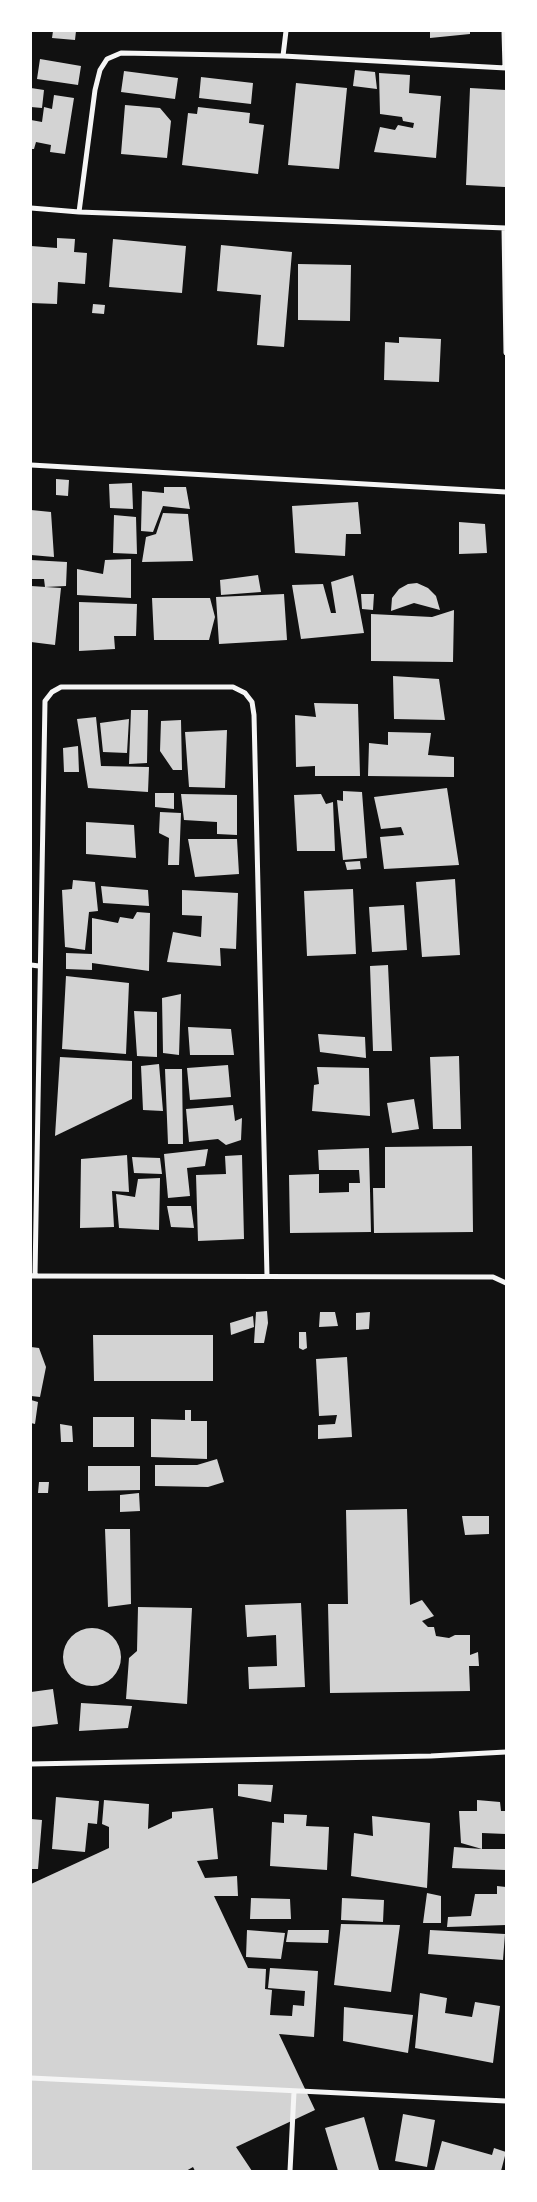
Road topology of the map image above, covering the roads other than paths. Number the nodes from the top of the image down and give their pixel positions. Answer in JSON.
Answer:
{"nodes":[{"id":1,"x":286,"y":31,"type":"edge"},
{"id":2,"x":504,"y":31,"type":"edge"},
{"id":3,"x":283,"y":56,"type":"junction"},
{"id":4,"x":505,"y":68,"type":"edge"},
{"id":5,"x":31,"y":208,"type":"edge"},
{"id":6,"x":79,"y":212,"type":"junction"},
{"id":7,"x":505,"y":228,"type":"edge"},
{"id":8,"x":506,"y":353,"type":"edge"},
{"id":9,"x":31,"y":465,"type":"edge"},
{"id":10,"x":506,"y":492,"type":"edge"},
{"id":11,"x":31,"y":965,"type":"edge"},
{"id":12,"x":39,"y":966,"type":"junction"},
{"id":13,"x":33,"y":1276,"type":"edge"},
{"id":14,"x":267,"y":1276,"type":"junction"},
{"id":15,"x":506,"y":1283,"type":"edge"},
{"id":16,"x":506,"y":1752,"type":"edge"},
{"id":17,"x":31,"y":1764,"type":"edge"},
{"id":18,"x":31,"y":2078,"type":"edge"},
{"id":19,"x":294,"y":2092,"type":"junction"},
{"id":20,"x":506,"y":2101,"type":"edge"},
{"id":21,"x":290,"y":2171,"type":"edge"}],
"edges":[{"from":1,"to":3,"type":"street"},
{"from":2,"to":4,"type":"street"},
{"from":3,"to":4,"type":"street"},
{"from":3,"to":6,"type":"street"},
{"from":5,"to":6,"type":"street"},
{"from":6,"to":7,"type":"street"},
{"from":7,"to":8,"type":"street"},
{"from":9,"to":10,"type":"street"},
{"from":11,"to":12,"type":"street"},
{"from":12,"to":13,"type":"street"},
{"from":12,"to":14,"type":"street"},
{"from":13,"to":14,"type":"street"},
{"from":14,"to":15,"type":"street"},
{"from":16,"to":17,"type":"street"},
{"from":18,"to":19,"type":"street"},
{"from":19,"to":20,"type":"street"},
{"from":19,"to":21,"type":"street"}]}
